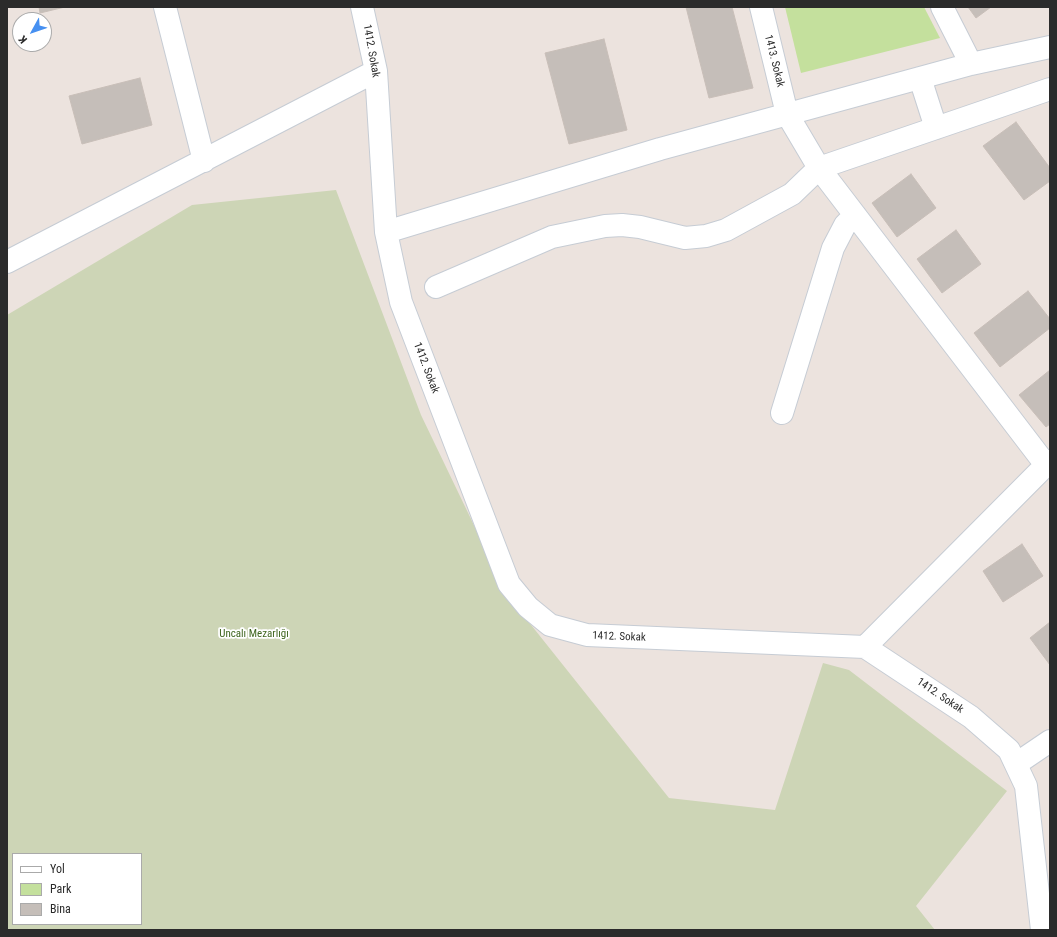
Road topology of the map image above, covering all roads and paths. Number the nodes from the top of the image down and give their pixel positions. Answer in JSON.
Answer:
{"nodes":[{"id":1,"x":165,"y":7,"type":"edge"},
{"id":2,"x":362,"y":7,"type":"edge"},
{"id":3,"x":761,"y":7,"type":"edge"},
{"id":4,"x":942,"y":7,"type":"edge"},
{"id":5,"x":1050,"y":47,"type":"edge"},
{"id":6,"x":971,"y":64,"type":"junction"},
{"id":7,"x":376,"y":71,"type":"junction"},
{"id":8,"x":920,"y":78,"type":"junction"},
{"id":9,"x":1050,"y":89,"type":"edge"},
{"id":10,"x":787,"y":114,"type":"junction"},
{"id":11,"x":936,"y":128,"type":"junction"},
{"id":12,"x":204,"y":161,"type":"junction"},
{"id":13,"x":819,"y":168,"type":"junction"},
{"id":14,"x":855,"y":215,"type":"junction"},
{"id":15,"x":386,"y":232,"type":"junction"},
{"id":16,"x":7,"y":262,"type":"edge"},
{"id":17,"x":436,"y":287,"type":"dead end"},
{"id":18,"x":782,"y":413,"type":"dead end"},
{"id":19,"x":1048,"y":463,"type":"edge"},
{"id":20,"x":865,"y":647,"type":"junction"},
{"id":21,"x":1050,"y":741,"type":"edge"},
{"id":22,"x":1016,"y":764,"type":"junction"},
{"id":23,"x":1042,"y":930,"type":"edge"}],
"edges":[{"from":1,"to":12,"type":"street"},
{"from":2,"to":7,"type":"street","name":"1412. Sokak"},
{"from":3,"to":10,"type":"street","name":"1413. Sokak"},
{"from":4,"to":6,"type":"street"},
{"from":5,"to":6,"type":"street"},
{"from":6,"to":8,"type":"street"},
{"from":7,"to":12,"type":"street"},
{"from":7,"to":15,"type":"street","name":"1412. Sokak"},
{"from":8,"to":10,"type":"street"},
{"from":8,"to":11,"type":"street"},
{"from":9,"to":11,"type":"street"},
{"from":10,"to":13,"type":"street","name":"1413. Sokak"},
{"from":10,"to":15,"type":"street"},
{"from":11,"to":13,"type":"street"},
{"from":12,"to":16,"type":"street"},
{"from":13,"to":14,"type":"street","name":"1413. Sokak"},
{"from":13,"to":17,"type":"street"},
{"from":14,"to":18,"type":"street"},
{"from":14,"to":19,"type":"street","name":"1413. Sokak"},
{"from":15,"to":20,"type":"street","name":"1412. Sokak"},
{"from":19,"to":20,"type":"street"},
{"from":20,"to":22,"type":"street","name":"1412. Sokak"},
{"from":21,"to":22,"type":"street"},
{"from":22,"to":23,"type":"street","name":"1412. Sokak"}]}
